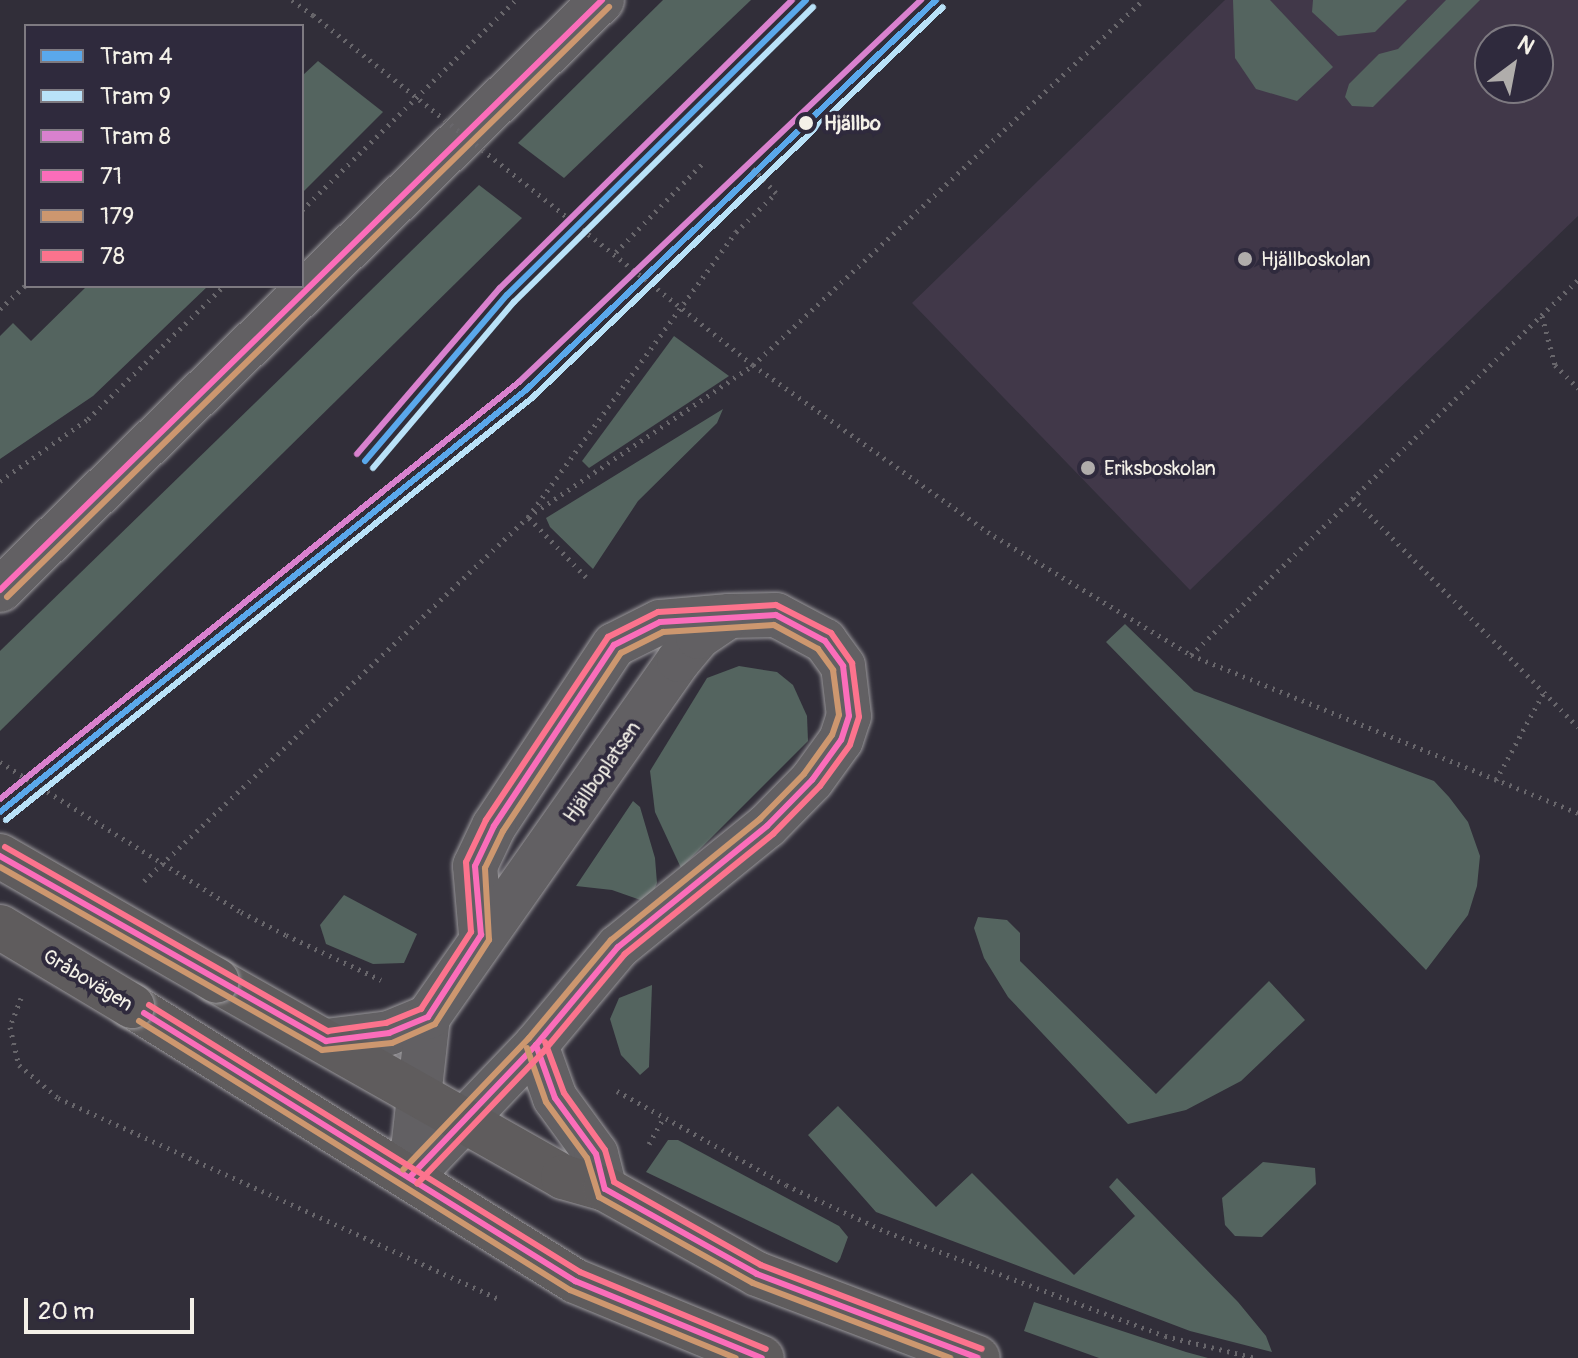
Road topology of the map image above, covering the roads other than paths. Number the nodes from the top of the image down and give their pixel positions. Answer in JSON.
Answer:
{"nodes":[{"id":1,"x":602,"y":0,"type":"edge"},
{"id":2,"x":0,"y":590,"type":"edge"},
{"id":3,"x":729,"y":616,"type":"junction"},
{"id":4,"x":0,"y":856,"type":"edge"},
{"id":5,"x":0,"y":927,"type":"edge"},
{"id":6,"x":481,"y":935,"type":"junction"},
{"id":7,"x":435,"y":1005,"type":"junction"},
{"id":8,"x":326,"y":1041,"type":"junction"},
{"id":9,"x":536,"y":1045,"type":"junction"},
{"id":10,"x":419,"y":1094,"type":"junction"},
{"id":11,"x":465,"y":1120,"type":"junction"},
{"id":12,"x":410,"y":1177,"type":"junction"},
{"id":13,"x":605,"y":1189,"type":"junction"},
{"id":14,"x":762,"y":1358,"type":"edge"},
{"id":15,"x":978,"y":1358,"type":"edge"}],
"edges":[{"from":1,"to":2,"type":"street"},
{"from":3,"to":6,"type":"street","name":"Hjällboplatsen"},
{"from":3,"to":6,"type":"street"},
{"from":3,"to":9,"type":"street"},
{"from":4,"to":8,"type":"main road","bridge":true},
{"from":5,"to":12,"type":"main road","name":"Gråbovägen","bridge":true},
{"from":6,"to":7,"type":"street","name":"Hjällboplatsen"},
{"from":7,"to":8,"type":"street"},
{"from":7,"to":10,"type":"street","name":"Hjällboplatsen"},
{"from":8,"to":10,"type":"main road"},
{"from":9,"to":11,"type":"street"},
{"from":9,"to":13,"type":"street"},
{"from":10,"to":11,"type":"main road"},
{"from":10,"to":12,"type":"street","name":"Hjällboplatsen"},
{"from":11,"to":12,"type":"street"},
{"from":11,"to":13,"type":"main road"},
{"from":12,"to":14,"type":"main road","name":"Gråbovägen"},
{"from":13,"to":15,"type":"main road"}]}
